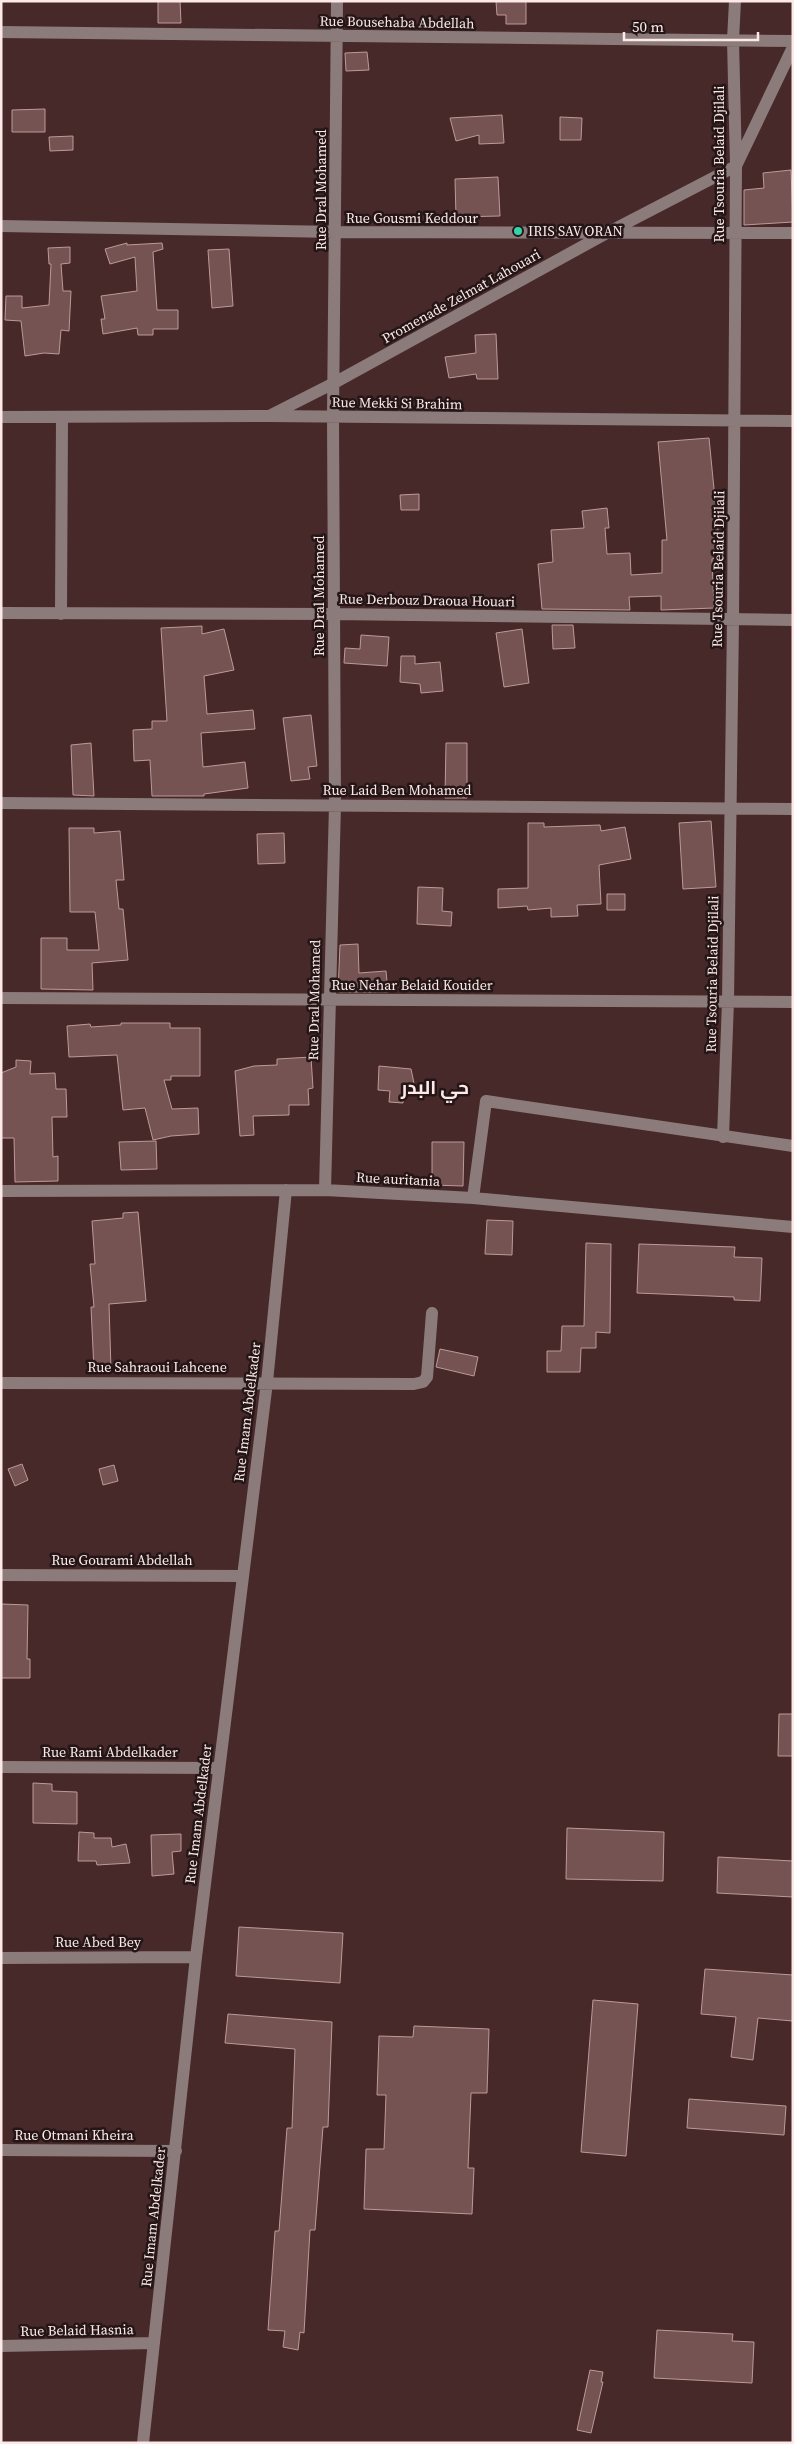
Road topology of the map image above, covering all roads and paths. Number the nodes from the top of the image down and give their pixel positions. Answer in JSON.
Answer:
{"nodes":[{"id":1,"x":337,"y":1,"type":"edge"},
{"id":2,"x":735,"y":1,"type":"edge"},
{"id":3,"x":1,"y":32,"type":"edge"},
{"id":4,"x":337,"y":36,"type":"junction"},
{"id":5,"x":733,"y":40,"type":"junction"},
{"id":6,"x":793,"y":41,"type":"edge"},
{"id":7,"x":793,"y":47,"type":"edge"},
{"id":8,"x":736,"y":166,"type":"junction"},
{"id":9,"x":1,"y":226,"type":"edge"},
{"id":10,"x":336,"y":232,"type":"junction"},
{"id":11,"x":734,"y":232,"type":"junction"},
{"id":12,"x":793,"y":233,"type":"edge"},
{"id":13,"x":605,"y":234,"type":"junction"},
{"id":14,"x":334,"y":383,"type":"junction"},
{"id":15,"x":269,"y":416,"type":"junction"},
{"id":16,"x":1,"y":417,"type":"edge"},
{"id":17,"x":62,"y":417,"type":"junction"},
{"id":18,"x":333,"y":417,"type":"junction"},
{"id":19,"x":735,"y":421,"type":"junction"},
{"id":20,"x":793,"y":421,"type":"edge"},
{"id":21,"x":1,"y":614,"type":"edge"},
{"id":22,"x":61,"y":614,"type":"junction"},
{"id":23,"x":334,"y":614,"type":"junction"},
{"id":24,"x":733,"y":620,"type":"junction"},
{"id":25,"x":793,"y":620,"type":"edge"},
{"id":26,"x":1,"y":803,"type":"edge"},
{"id":27,"x":335,"y":805,"type":"junction"},
{"id":28,"x":730,"y":807,"type":"junction"},
{"id":29,"x":793,"y":809,"type":"edge"},
{"id":30,"x":1,"y":998,"type":"edge"},
{"id":31,"x":329,"y":1000,"type":"junction"},
{"id":32,"x":728,"y":1001,"type":"junction"},
{"id":33,"x":793,"y":1002,"type":"edge"},
{"id":34,"x":723,"y":1136,"type":"junction"},
{"id":35,"x":793,"y":1146,"type":"edge"},
{"id":36,"x":286,"y":1190,"type":"junction"},
{"id":37,"x":325,"y":1190,"type":"junction"},
{"id":38,"x":1,"y":1191,"type":"edge"},
{"id":39,"x":474,"y":1198,"type":"junction"},
{"id":40,"x":793,"y":1227,"type":"edge"},
{"id":41,"x":432,"y":1313,"type":"dead end"},
{"id":42,"x":267,"y":1382,"type":"junction"},
{"id":43,"x":1,"y":1383,"type":"edge"},
{"id":44,"x":1,"y":1575,"type":"edge"},
{"id":45,"x":243,"y":1576,"type":"junction"},
{"id":46,"x":1,"y":1767,"type":"edge"},
{"id":47,"x":219,"y":1768,"type":"junction"},
{"id":48,"x":196,"y":1957,"type":"junction"},
{"id":49,"x":1,"y":1958,"type":"edge"},
{"id":50,"x":1,"y":2150,"type":"edge"},
{"id":51,"x":176,"y":2151,"type":"junction"},
{"id":52,"x":154,"y":2343,"type":"junction"},
{"id":53,"x":1,"y":2346,"type":"edge"},
{"id":54,"x":143,"y":2443,"type":"edge"}],
"edges":[{"from":1,"to":4,"type":"street","name":"Rue Dral Mohamed"},
{"from":2,"to":5,"type":"street","name":"Rue Tsouria Belaid Djilali"},
{"from":3,"to":4,"type":"street","name":"Rue Bousehaba Abdellah"},
{"from":4,"to":5,"type":"street","name":"Rue Bousehaba Abdellah"},
{"from":4,"to":10,"type":"street","name":"Rue Dral Mohamed"},
{"from":5,"to":6,"type":"street","name":"Rue Bousehaba Abdellah"},
{"from":5,"to":8,"type":"street","name":"Rue Tsouria Belaid Djilali"},
{"from":7,"to":8,"type":"street"},
{"from":8,"to":11,"type":"street","name":"Rue Tsouria Belaid Djilali"},
{"from":8,"to":13,"type":"street","name":"Promenade Zelmat Lahouari"},
{"from":9,"to":10,"type":"street","name":"Rue Gousmi Keddour"},
{"from":10,"to":13,"type":"street","name":"Rue Gousmi Keddour"},
{"from":10,"to":14,"type":"street","name":"Rue Dral Mohamed"},
{"from":11,"to":12,"type":"street","name":"Rue Gousmi Keddour"},
{"from":11,"to":13,"type":"street","name":"Rue Gousmi Keddour"},
{"from":11,"to":19,"type":"street","name":"Rue Tsouria Belaid Djilali"},
{"from":13,"to":14,"type":"street","name":"Promenade Zelmat Lahouari"},
{"from":14,"to":15,"type":"street","name":"Promenade Zelmat Lahouari"},
{"from":14,"to":18,"type":"street","name":"Rue Dral Mohamed"},
{"from":15,"to":17,"type":"street","name":"Rue Mekki Si Brahim"},
{"from":15,"to":18,"type":"street","name":"Rue Mekki Si Brahim"},
{"from":16,"to":17,"type":"street","name":"Rue Mekki Si Brahim"},
{"from":17,"to":22,"type":"street"},
{"from":18,"to":19,"type":"street","name":"Rue Mekki Si Brahim"},
{"from":18,"to":23,"type":"street","name":"Rue Dral Mohamed"},
{"from":19,"to":20,"type":"street","name":"Rue Mekki Si Brahim"},
{"from":19,"to":24,"type":"street","name":"Rue Tsouria Belaid Djilali"},
{"from":21,"to":22,"type":"street","name":"Rue Derbouz Draoua Houari"},
{"from":22,"to":23,"type":"street","name":"Rue Derbouz Draoua Houari"},
{"from":23,"to":24,"type":"street","name":"Rue Derbouz Draoua Houari"},
{"from":23,"to":27,"type":"street","name":"Rue Dral Mohamed"},
{"from":24,"to":25,"type":"street","name":"Rue Derbouz Draoua Houari"},
{"from":24,"to":28,"type":"street","name":"Rue Tsouria Belaid Djilali"},
{"from":26,"to":27,"type":"street","name":"Rue Laid Ben Mohamed"},
{"from":27,"to":28,"type":"street","name":"Rue Laid Ben Mohamed"},
{"from":27,"to":31,"type":"street","name":"Rue Dral Mohamed"},
{"from":28,"to":29,"type":"street","name":"Rue Laid Ben Mohamed"},
{"from":28,"to":32,"type":"street","name":"Rue Tsouria Belaid Djilali"},
{"from":30,"to":31,"type":"street","name":"Rue Nehar Belaid Kouider"},
{"from":31,"to":32,"type":"street","name":"Rue Nehar Belaid Kouider"},
{"from":31,"to":37,"type":"street","name":"Rue Dral Mohamed"},
{"from":32,"to":33,"type":"street","name":"Rue Nehar Belaid Kouider"},
{"from":32,"to":34,"type":"street","name":"Rue Tsouria Belaid Djilali"},
{"from":34,"to":35,"type":"street"},
{"from":34,"to":39,"type":"street"},
{"from":36,"to":37,"type":"street","name":"Rue auritania"},
{"from":36,"to":38,"type":"street","name":"Rue auritania"},
{"from":36,"to":42,"type":"street","name":"Rue Imam Abdelkader"},
{"from":37,"to":39,"type":"street","name":"Rue auritania"},
{"from":39,"to":40,"type":"street","name":"Rue auritania"},
{"from":41,"to":42,"type":"street","name":"Rue Sahraoui Lahcene"},
{"from":42,"to":43,"type":"street","name":"Rue Sahraoui Lahcene"},
{"from":42,"to":45,"type":"street","name":"Rue Imam Abdelkader"},
{"from":44,"to":45,"type":"street","name":"Rue Gourami Abdellah"},
{"from":45,"to":47,"type":"street","name":"Rue Imam Abdelkader"},
{"from":46,"to":47,"type":"street","name":"Rue Rami Abdelkader"},
{"from":47,"to":48,"type":"street","name":"Rue Imam Abdelkader"},
{"from":48,"to":49,"type":"street","name":"Rue Abed Bey"},
{"from":48,"to":51,"type":"street","name":"Rue Imam Abdelkader"},
{"from":50,"to":51,"type":"street","name":"Rue Otmani Kheira"},
{"from":51,"to":52,"type":"street","name":"Rue Imam Abdelkader"},
{"from":52,"to":53,"type":"street","name":"Rue Belaid Hasnia"},
{"from":52,"to":54,"type":"street","name":"Rue Imam Abdelkader"}]}
